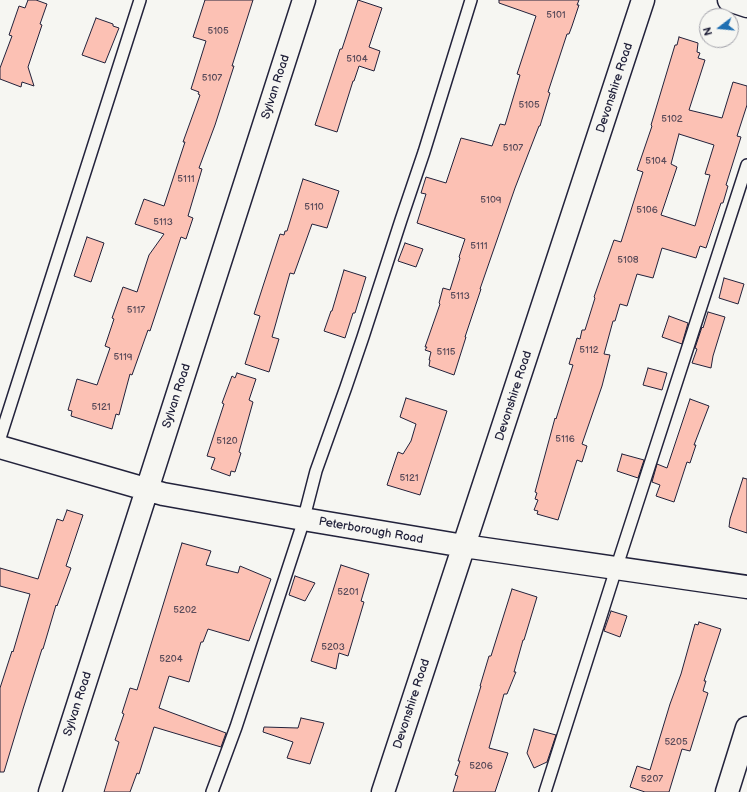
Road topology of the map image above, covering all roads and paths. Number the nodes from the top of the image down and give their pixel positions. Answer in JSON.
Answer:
{"nodes":[{"id":1,"x":140,"y":0,"type":"edge"},
{"id":2,"x":304,"y":0,"type":"edge"},
{"id":3,"x":471,"y":0,"type":"edge"},
{"id":4,"x":643,"y":0,"type":"edge"},
{"id":5,"x":729,"y":0,"type":"edge"},
{"id":6,"x":747,"y":6,"type":"edge"},
{"id":7,"x":747,"y":165,"type":"edge"},
{"id":8,"x":0,"y":438,"type":"edge"},
{"id":9,"x":0,"y":447,"type":"edge"},
{"id":10,"x":147,"y":490,"type":"junction"},
{"id":11,"x":303,"y":519,"type":"junction"},
{"id":12,"x":464,"y":546,"type":"junction"},
{"id":13,"x":616,"y":569,"type":"junction"},
{"id":14,"x":747,"y":587,"type":"edge"},
{"id":15,"x":747,"y":728,"type":"edge"},
{"id":16,"x":50,"y":792,"type":"edge"},
{"id":17,"x":212,"y":792,"type":"edge"},
{"id":18,"x":383,"y":792,"type":"edge"},
{"id":19,"x":545,"y":792,"type":"edge"},
{"id":20,"x":726,"y":792,"type":"edge"}],
"edges":[{"from":1,"to":8,"type":"lane"},
{"from":2,"to":10,"type":"street","name":"Sylvan Road"},
{"from":3,"to":11,"type":"lane"},
{"from":4,"to":12,"type":"street","name":"Devonshire Road"},
{"from":5,"to":6,"type":"street"},
{"from":7,"to":13,"type":"lane"},
{"from":9,"to":10,"type":"street","name":"Peterborough Road"},
{"from":10,"to":11,"type":"street","name":"Peterborough Road"},
{"from":10,"to":16,"type":"street","name":"Sylvan Road"},
{"from":11,"to":12,"type":"street","name":"Peterborough Road"},
{"from":11,"to":17,"type":"lane"},
{"from":12,"to":13,"type":"street","name":"Peterborough Road"},
{"from":12,"to":18,"type":"street","name":"Devonshire Road"},
{"from":13,"to":14,"type":"street","name":"Peterborough Road"},
{"from":13,"to":19,"type":"lane"},
{"from":15,"to":20,"type":"street"}]}
